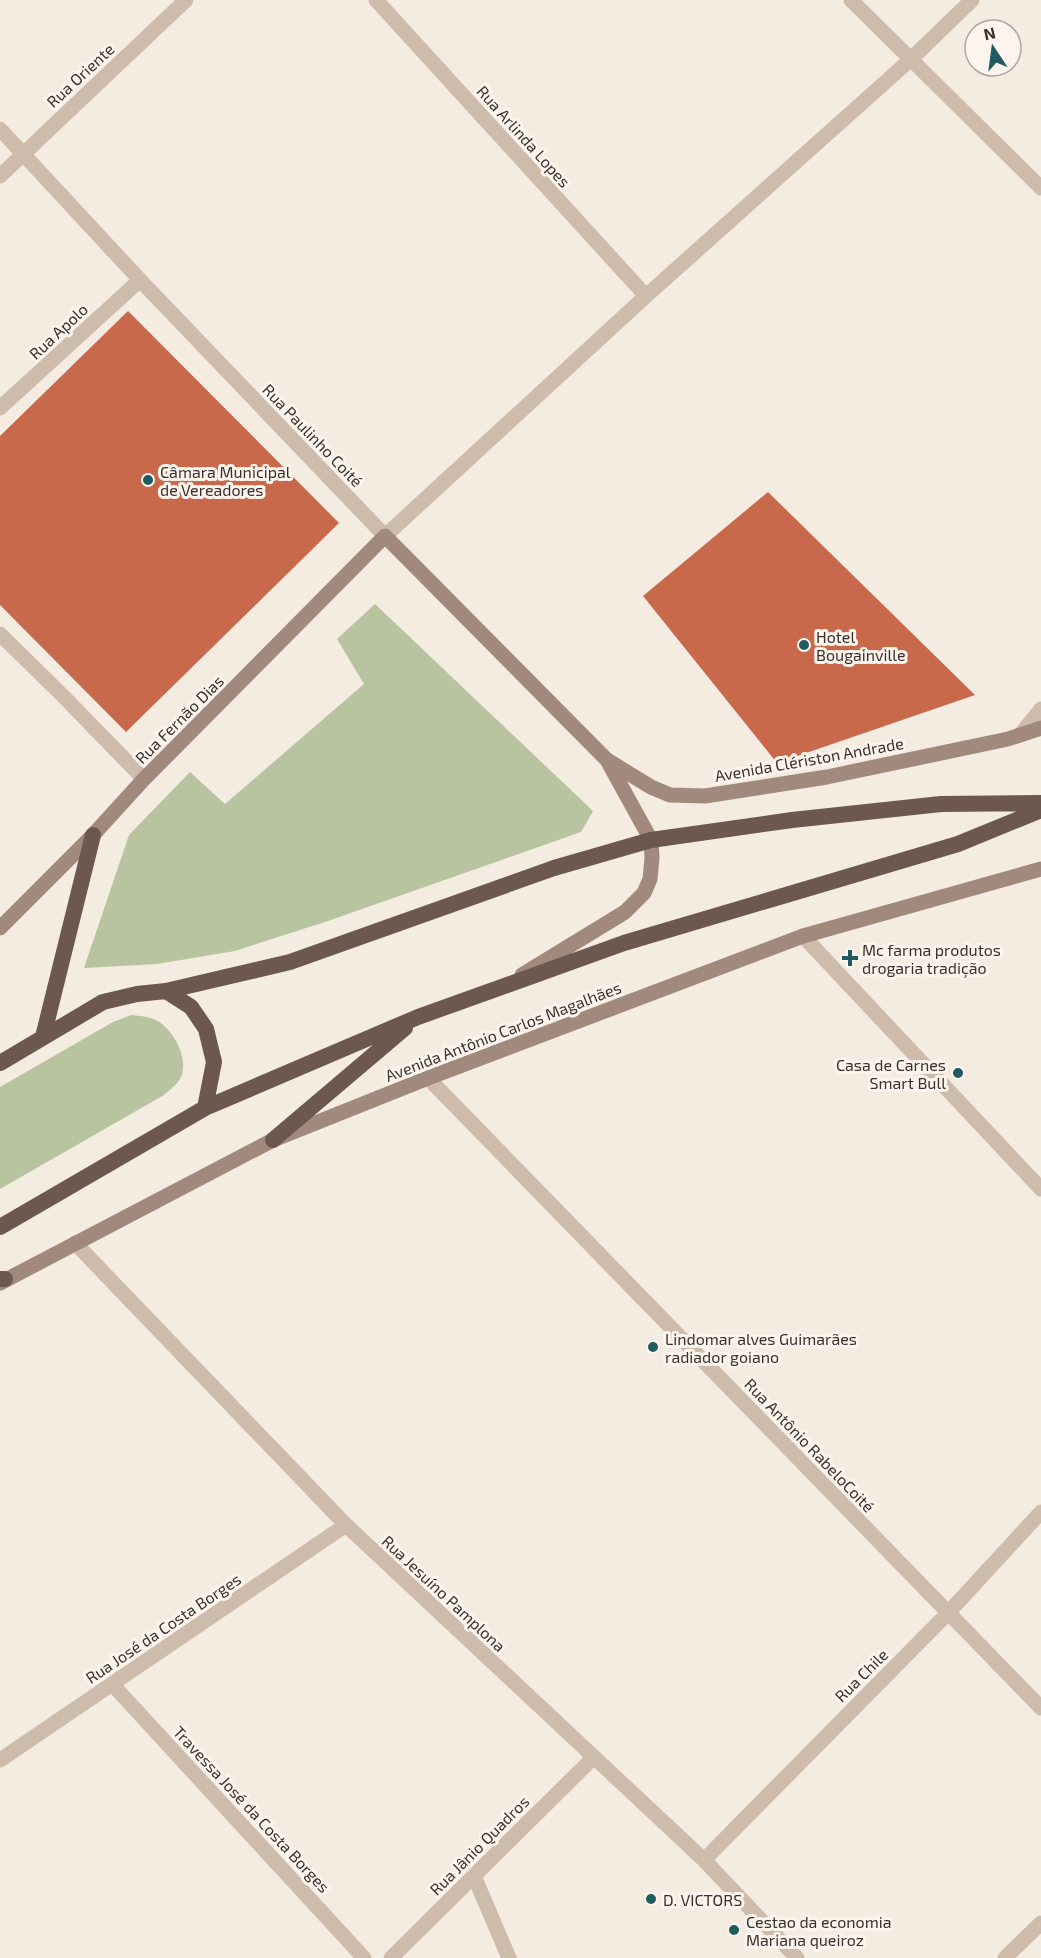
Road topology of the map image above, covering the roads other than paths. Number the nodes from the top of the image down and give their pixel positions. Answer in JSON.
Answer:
{"nodes":[{"id":1,"x":186,"y":0,"type":"edge"},
{"id":2,"x":376,"y":0,"type":"edge"},
{"id":3,"x":851,"y":0,"type":"edge"},
{"id":4,"x":972,"y":0,"type":"edge"},
{"id":5,"x":910,"y":60,"type":"junction"},
{"id":6,"x":0,"y":129,"type":"edge"},
{"id":7,"x":23,"y":153,"type":"junction"},
{"id":8,"x":0,"y":176,"type":"edge"},
{"id":9,"x":1041,"y":188,"type":"edge"},
{"id":10,"x":140,"y":280,"type":"junction"},
{"id":11,"x":646,"y":296,"type":"junction"},
{"id":12,"x":0,"y":408,"type":"edge"},
{"id":13,"x":385,"y":536,"type":"junction"},
{"id":14,"x":0,"y":634,"type":"edge"},
{"id":15,"x":1041,"y":709,"type":"edge"},
{"id":16,"x":1041,"y":728,"type":"edge"},
{"id":17,"x":1020,"y":735,"type":"junction"},
{"id":18,"x":608,"y":760,"type":"junction"},
{"id":19,"x":144,"y":779,"type":"junction"},
{"id":20,"x":1041,"y":803,"type":"edge"},
{"id":21,"x":1041,"y":810,"type":"edge"},
{"id":22,"x":93,"y":835,"type":"junction"},
{"id":23,"x":651,"y":840,"type":"junction"},
{"id":24,"x":1041,"y":869,"type":"edge"},
{"id":25,"x":0,"y":928,"type":"edge"},
{"id":26,"x":803,"y":936,"type":"junction"},
{"id":27,"x":507,"y":984,"type":"junction"},
{"id":28,"x":166,"y":991,"type":"junction"},
{"id":29,"x":418,"y":1017,"type":"junction"},
{"id":30,"x":43,"y":1037,"type":"junction"},
{"id":31,"x":0,"y":1063,"type":"edge"},
{"id":32,"x":428,"y":1078,"type":"junction"},
{"id":33,"x":205,"y":1108,"type":"junction"},
{"id":34,"x":273,"y":1140,"type":"junction"},
{"id":35,"x":1041,"y":1190,"type":"edge"},
{"id":36,"x":0,"y":1227,"type":"edge"},
{"id":37,"x":75,"y":1243,"type":"junction"},
{"id":38,"x":2,"y":1280,"type":"edge"},
{"id":39,"x":1041,"y":1512,"type":"edge"},
{"id":40,"x":346,"y":1525,"type":"junction"},
{"id":41,"x":948,"y":1613,"type":"junction"},
{"id":42,"x":112,"y":1684,"type":"junction"},
{"id":43,"x":1041,"y":1708,"type":"edge"},
{"id":44,"x":593,"y":1758,"type":"junction"},
{"id":45,"x":0,"y":1760,"type":"edge"},
{"id":46,"x":704,"y":1860,"type":"junction"},
{"id":47,"x":474,"y":1876,"type":"junction"},
{"id":48,"x":1041,"y":1923,"type":"edge"},
{"id":49,"x":364,"y":1958,"type":"edge"},
{"id":50,"x":391,"y":1958,"type":"edge"},
{"id":51,"x":510,"y":1958,"type":"edge"},
{"id":52,"x":797,"y":1958,"type":"edge"},
{"id":53,"x":1005,"y":1958,"type":"edge"}],
"edges":[{"from":1,"to":7,"type":"street","name":"Rua Oriente"},
{"from":2,"to":11,"type":"street","name":"Rua Arlinda Lopes"},
{"from":3,"to":5,"type":"street"},
{"from":4,"to":5,"type":"street"},
{"from":5,"to":9,"type":"street"},
{"from":5,"to":11,"type":"street"},
{"from":6,"to":7,"type":"street","name":"Rua Paulinho Coité"},
{"from":7,"to":8,"type":"street","name":"Rua Oriente"},
{"from":7,"to":10,"type":"street","name":"Rua Paulinho Coité"},
{"from":10,"to":12,"type":"street","name":"Rua Apolo"},
{"from":10,"to":13,"type":"street","name":"Rua Paulinho Coité"},
{"from":11,"to":13,"type":"street"},
{"from":13,"to":18,"type":"main road","name":"Rua Paulinho Coité"},
{"from":13,"to":19,"type":"main road","name":"Rua Fernão Dias"},
{"from":14,"to":19,"type":"street"},
{"from":15,"to":17,"type":"street"},
{"from":16,"to":17,"type":"main road","name":"Avenida Clériston Andrade"},
{"from":17,"to":18,"type":"main road","name":"Avenida Clériston Andrade"},
{"from":18,"to":23,"type":"main road"},
{"from":19,"to":22,"type":"main road","name":"Rua Fernão Dias"},
{"from":20,"to":23,"type":"highway"},
{"from":21,"to":27,"type":"highway"},
{"from":22,"to":25,"type":"main road","name":"Rua Fernão Dias"},
{"from":22,"to":30,"type":"highway"},
{"from":23,"to":27,"type":"main road"},
{"from":23,"to":28,"type":"highway"},
{"from":24,"to":26,"type":"main road","name":"Avenida Antônio Carlos Magalhães"},
{"from":26,"to":32,"type":"main road","name":"Avenida Antônio Carlos Magalhães"},
{"from":26,"to":35,"type":"street"},
{"from":27,"to":29,"type":"highway"},
{"from":28,"to":30,"type":"highway"},
{"from":28,"to":33,"type":"highway"},
{"from":29,"to":33,"type":"highway"},
{"from":29,"to":34,"type":"highway"},
{"from":30,"to":31,"type":"highway"},
{"from":32,"to":34,"type":"main road","name":"Avenida Antônio Carlos Magalhães"},
{"from":32,"to":41,"type":"street","name":"Rua Antônio RabeloCoité"},
{"from":33,"to":36,"type":"highway"},
{"from":34,"to":37,"type":"main road","name":"Avenida Antônio Carlos Magalhães"},
{"from":37,"to":38,"type":"main road","name":"Avenida Antônio Carlos Magalhães"},
{"from":37,"to":40,"type":"street","name":"Rua Jesuíno Pamplona"},
{"from":39,"to":41,"type":"street","name":"Rua Chile"},
{"from":40,"to":42,"type":"street","name":"Rua José da Costa Borges"},
{"from":40,"to":44,"type":"street","name":"Rua Jesuíno Pamplona"},
{"from":41,"to":43,"type":"street","name":"Rua Antônio RabeloCoité"},
{"from":41,"to":46,"type":"street","name":"Rua Chile"},
{"from":42,"to":45,"type":"street","name":"Rua José da Costa Borges"},
{"from":42,"to":49,"type":"street","name":"Travessa José da Costa Borges"},
{"from":44,"to":46,"type":"street","name":"Rua Jesuíno Pamplona"},
{"from":44,"to":47,"type":"street","name":"Rua Jânio Quadros"},
{"from":46,"to":52,"type":"street","name":"Rua Jesuíno Pamplona"},
{"from":47,"to":50,"type":"street","name":"Rua Jânio Quadros"},
{"from":47,"to":51,"type":"street"},
{"from":48,"to":53,"type":"street"}]}
